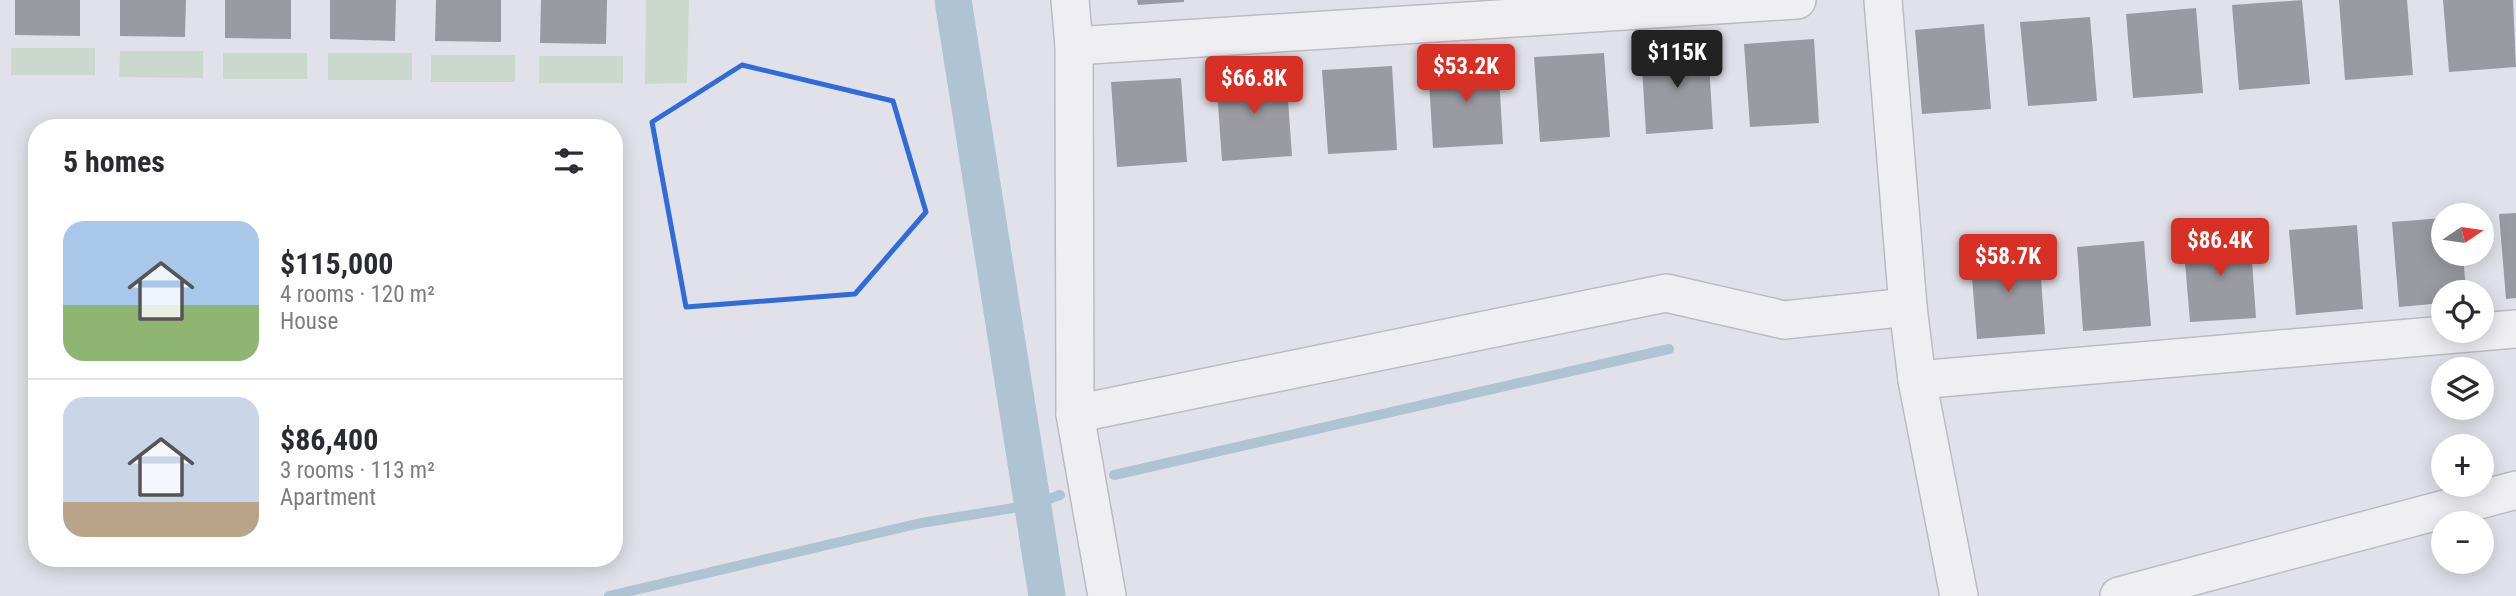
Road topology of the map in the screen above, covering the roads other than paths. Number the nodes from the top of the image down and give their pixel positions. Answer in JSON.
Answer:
{"nodes":[{"id":1,"x":1070,"y":0,"type":"edge"},
{"id":2,"x":1797,"y":0,"type":"edge"},
{"id":3,"x":1883,"y":0,"type":"edge"},
{"id":4,"x":1074,"y":46,"type":"junction"},
{"id":5,"x":1908,"y":307,"type":"junction"},
{"id":6,"x":2516,"y":329,"type":"edge"},
{"id":7,"x":1917,"y":380,"type":"junction"},
{"id":8,"x":1075,"y":414,"type":"junction"},
{"id":9,"x":2516,"y":490,"type":"edge"},
{"id":10,"x":1107,"y":596,"type":"edge"},
{"id":11,"x":1959,"y":596,"type":"edge"},
{"id":12,"x":2119,"y":596,"type":"edge"}],
"edges":[{"from":1,"to":4,"type":"street"},
{"from":2,"to":4,"type":"street"},
{"from":3,"to":5,"type":"street"},
{"from":4,"to":8,"type":"street"},
{"from":5,"to":7,"type":"street"},
{"from":5,"to":8,"type":"street"},
{"from":6,"to":7,"type":"street"},
{"from":7,"to":11,"type":"street"},
{"from":8,"to":10,"type":"street"},
{"from":9,"to":12,"type":"street"}]}
